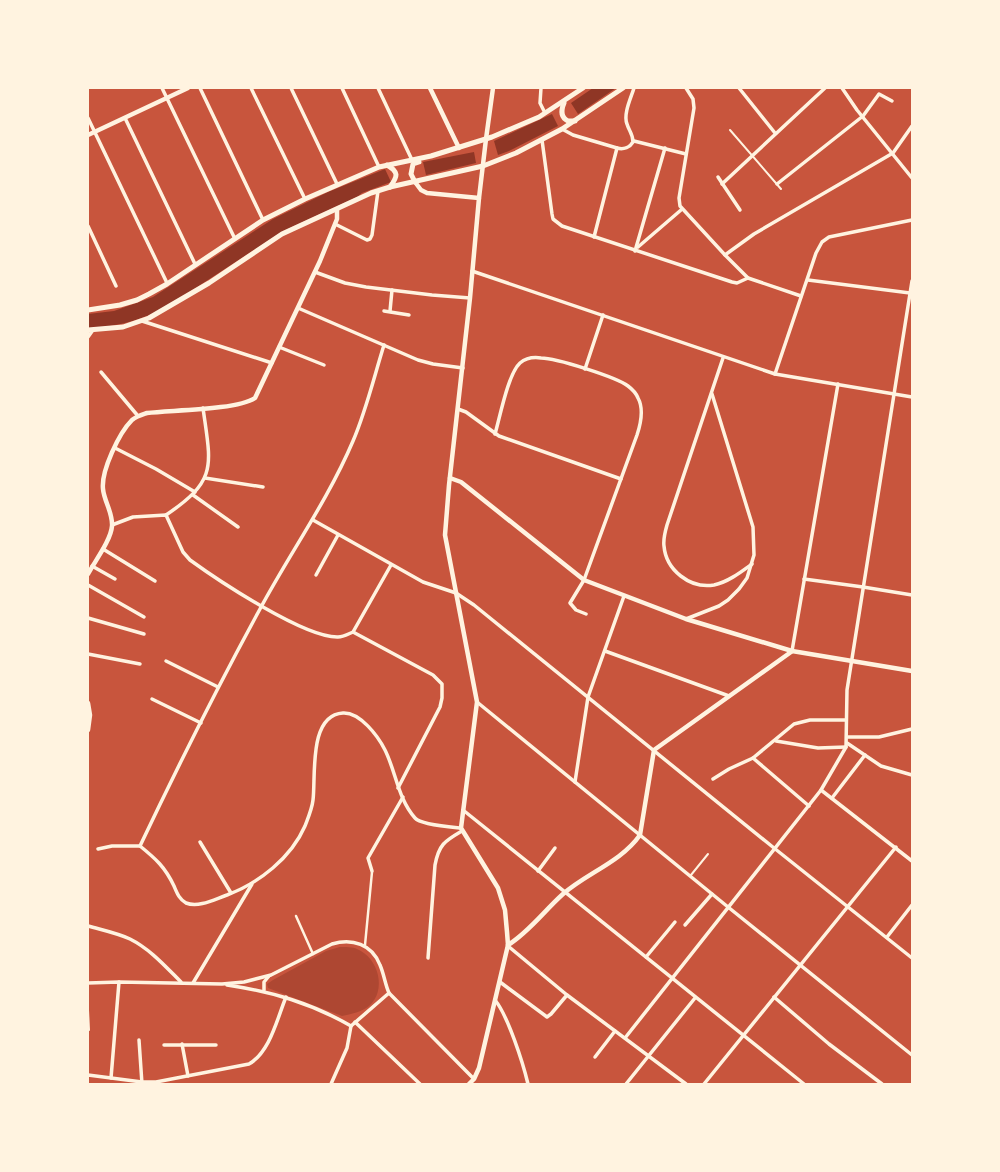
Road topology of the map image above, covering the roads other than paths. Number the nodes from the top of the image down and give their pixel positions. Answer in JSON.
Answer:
{"nodes":[{"id":1,"x":162,"y":88,"type":"edge"},
{"id":2,"x":188,"y":88,"type":"edge"},
{"id":3,"x":200,"y":88,"type":"edge"},
{"id":4,"x":251,"y":88,"type":"edge"},
{"id":5,"x":290,"y":88,"type":"edge"},
{"id":6,"x":341,"y":88,"type":"edge"},
{"id":7,"x":378,"y":88,"type":"edge"},
{"id":8,"x":430,"y":88,"type":"edge"},
{"id":9,"x":493,"y":88,"type":"edge"},
{"id":10,"x":541,"y":88,"type":"edge"},
{"id":11,"x":583,"y":88,"type":"edge"},
{"id":12,"x":623,"y":88,"type":"edge"},
{"id":13,"x":634,"y":88,"type":"edge"},
{"id":14,"x":686,"y":88,"type":"edge"},
{"id":15,"x":740,"y":88,"type":"edge"},
{"id":16,"x":825,"y":88,"type":"edge"},
{"id":17,"x":842,"y":88,"type":"edge"},
{"id":18,"x":577,"y":90,"type":"edge"},
{"id":19,"x":167,"y":97,"type":"junction"},
{"id":20,"x":565,"y":100,"type":"junction"},
{"id":21,"x":892,"y":101,"type":"dead end"},
{"id":22,"x":545,"y":113,"type":"junction"},
{"id":23,"x":863,"y":116,"type":"junction"},
{"id":24,"x":88,"y":118,"type":"edge"},
{"id":25,"x":125,"y":118,"type":"junction"},
{"id":26,"x":573,"y":121,"type":"junction"},
{"id":27,"x":912,"y":126,"type":"edge"},
{"id":28,"x":562,"y":129,"type":"junction"},
{"id":29,"x":730,"y":130,"type":"dead end"},
{"id":30,"x":94,"y":132,"type":"junction"},
{"id":31,"x":775,"y":133,"type":"junction"},
{"id":32,"x":88,"y":135,"type":"edge"},
{"id":33,"x":486,"y":139,"type":"junction"},
{"id":34,"x":542,"y":140,"type":"junction"},
{"id":35,"x":634,"y":141,"type":"junction"},
{"id":36,"x":459,"y":148,"type":"junction"},
{"id":37,"x":665,"y":148,"type":"junction"},
{"id":38,"x":617,"y":149,"type":"junction"},
{"id":39,"x":892,"y":153,"type":"junction"},
{"id":40,"x":686,"y":154,"type":"junction"},
{"id":41,"x":752,"y":155,"type":"junction"},
{"id":42,"x":431,"y":156,"type":"junction"},
{"id":43,"x":412,"y":160,"type":"junction"},
{"id":44,"x":387,"y":165,"type":"junction"},
{"id":45,"x":482,"y":166,"type":"junction"},
{"id":46,"x":379,"y":167,"type":"junction"},
{"id":47,"x":718,"y":177,"type":"dead end"},
{"id":48,"x":912,"y":178,"type":"edge"},
{"id":49,"x":415,"y":182,"type":"junction"},
{"id":50,"x":337,"y":184,"type":"junction"},
{"id":51,"x":722,"y":184,"type":"junction"},
{"id":52,"x":777,"y":184,"type":"junction"},
{"id":53,"x":390,"y":187,"type":"junction"},
{"id":54,"x":780,"y":189,"type":"dead end"},
{"id":55,"x":378,"y":191,"type":"junction"},
{"id":56,"x":479,"y":198,"type":"junction"},
{"id":57,"x":304,"y":199,"type":"junction"},
{"id":58,"x":337,"y":210,"type":"junction"},
{"id":59,"x":681,"y":210,"type":"junction"},
{"id":60,"x":740,"y":210,"type":"dead end"},
{"id":61,"x":263,"y":220,"type":"junction"},
{"id":62,"x":912,"y":220,"type":"edge"},
{"id":63,"x":335,"y":224,"type":"junction"},
{"id":64,"x":88,"y":226,"type":"edge"},
{"id":65,"x":594,"y":237,"type":"junction"},
{"id":66,"x":235,"y":239,"type":"junction"},
{"id":67,"x":636,"y":249,"type":"junction"},
{"id":68,"x":725,"y":255,"type":"junction"},
{"id":69,"x":196,"y":265,"type":"junction"},
{"id":70,"x":472,"y":271,"type":"junction"},
{"id":71,"x":315,"y":272,"type":"junction"},
{"id":72,"x":748,"y":278,"type":"junction"},
{"id":73,"x":808,"y":280,"type":"junction"},
{"id":74,"x":912,"y":281,"type":"edge"},
{"id":75,"x":167,"y":284,"type":"junction"},
{"id":76,"x":116,"y":286,"type":"dead end"},
{"id":77,"x":392,"y":290,"type":"junction"},
{"id":78,"x":911,"y":294,"type":"edge"},
{"id":79,"x":801,"y":296,"type":"junction"},
{"id":80,"x":470,"y":298,"type":"junction"},
{"id":81,"x":299,"y":308,"type":"junction"},
{"id":82,"x":88,"y":310,"type":"edge"},
{"id":83,"x":384,"y":311,"type":"dead end"},
{"id":84,"x":390,"y":311,"type":"junction"},
{"id":85,"x":409,"y":315,"type":"dead end"},
{"id":86,"x":603,"y":315,"type":"junction"},
{"id":87,"x":142,"y":321,"type":"junction"},
{"id":88,"x":90,"y":330,"type":"edge"},
{"id":89,"x":88,"y":337,"type":"edge"},
{"id":90,"x":384,"y":345,"type":"junction"},
{"id":91,"x":279,"y":346,"type":"junction"},
{"id":92,"x":723,"y":357,"type":"junction"},
{"id":93,"x":272,"y":363,"type":"junction"},
{"id":94,"x":324,"y":365,"type":"dead end"},
{"id":95,"x":463,"y":368,"type":"junction"},
{"id":96,"x":585,"y":369,"type":"junction"},
{"id":97,"x":101,"y":372,"type":"dead end"},
{"id":98,"x":775,"y":374,"type":"junction"},
{"id":99,"x":838,"y":384,"type":"junction"},
{"id":100,"x":893,"y":393,"type":"junction"},
{"id":101,"x":712,"y":394,"type":"junction"},
{"id":102,"x":912,"y":397,"type":"edge"},
{"id":103,"x":203,"y":408,"type":"junction"},
{"id":104,"x":458,"y":409,"type":"junction"},
{"id":105,"x":138,"y":416,"type":"junction"},
{"id":106,"x":495,"y":434,"type":"junction"},
{"id":107,"x":115,"y":448,"type":"junction"},
{"id":108,"x":205,"y":478,"type":"junction"},
{"id":109,"x":450,"y":478,"type":"junction"},
{"id":110,"x":621,"y":480,"type":"junction"},
{"id":111,"x":263,"y":488,"type":"dead end"},
{"id":112,"x":194,"y":494,"type":"junction"},
{"id":113,"x":166,"y":515,"type":"junction"},
{"id":114,"x":313,"y":520,"type":"junction"},
{"id":115,"x":112,"y":525,"type":"junction"},
{"id":116,"x":238,"y":527,"type":"dead end"},
{"id":117,"x":338,"y":535,"type":"junction"},
{"id":118,"x":102,"y":548,"type":"junction"},
{"id":119,"x":752,"y":564,"type":"junction"},
{"id":120,"x":391,"y":565,"type":"junction"},
{"id":121,"x":92,"y":566,"type":"junction"},
{"id":122,"x":88,"y":573,"type":"edge"},
{"id":123,"x":316,"y":575,"type":"dead end"},
{"id":124,"x":115,"y":579,"type":"dead end"},
{"id":125,"x":804,"y":579,"type":"junction"},
{"id":126,"x":584,"y":580,"type":"junction"},
{"id":127,"x":155,"y":581,"type":"dead end"},
{"id":128,"x":88,"y":585,"type":"edge"},
{"id":129,"x":863,"y":587,"type":"junction"},
{"id":130,"x":456,"y":593,"type":"junction"},
{"id":131,"x":912,"y":595,"type":"edge"},
{"id":132,"x":624,"y":596,"type":"junction"},
{"id":133,"x":261,"y":606,"type":"junction"},
{"id":134,"x":586,"y":614,"type":"dead end"},
{"id":135,"x":144,"y":617,"type":"dead end"},
{"id":136,"x":88,"y":618,"type":"edge"},
{"id":137,"x":686,"y":619,"type":"junction"},
{"id":138,"x":353,"y":632,"type":"junction"},
{"id":139,"x":144,"y":634,"type":"dead end"},
{"id":140,"x":605,"y":651,"type":"junction"},
{"id":141,"x":792,"y":651,"type":"junction"},
{"id":142,"x":88,"y":654,"type":"edge"},
{"id":143,"x":166,"y":661,"type":"dead end"},
{"id":144,"x":852,"y":661,"type":"junction"},
{"id":145,"x":140,"y":664,"type":"dead end"},
{"id":146,"x":912,"y":671,"type":"edge"},
{"id":147,"x":218,"y":687,"type":"junction"},
{"id":148,"x":729,"y":696,"type":"junction"},
{"id":149,"x":588,"y":697,"type":"junction"},
{"id":150,"x":152,"y":699,"type":"dead end"},
{"id":151,"x":477,"y":702,"type":"junction"},
{"id":152,"x":88,"y":703,"type":"edge"},
{"id":153,"x":847,"y":720,"type":"junction"},
{"id":154,"x":201,"y":723,"type":"junction"},
{"id":155,"x":912,"y":729,"type":"edge"},
{"id":156,"x":88,"y":730,"type":"edge"},
{"id":157,"x":776,"y":741,"type":"junction"},
{"id":158,"x":847,"y":742,"type":"junction"},
{"id":159,"x":654,"y":750,"type":"junction"},
{"id":160,"x":865,"y":755,"type":"junction"},
{"id":161,"x":753,"y":758,"type":"junction"},
{"id":162,"x":912,"y":775,"type":"edge"},
{"id":163,"x":713,"y":779,"type":"dead end"},
{"id":164,"x":575,"y":782,"type":"junction"},
{"id":165,"x":398,"y":788,"type":"junction"},
{"id":166,"x":821,"y":790,"type":"junction"},
{"id":167,"x":403,"y":797,"type":"junction"},
{"id":168,"x":832,"y":798,"type":"junction"},
{"id":169,"x":809,"y":806,"type":"junction"},
{"id":170,"x":463,"y":810,"type":"junction"},
{"id":171,"x":462,"y":830,"type":"junction"},
{"id":172,"x":640,"y":835,"type":"junction"},
{"id":173,"x":200,"y":842,"type":"dead end"},
{"id":174,"x":140,"y":846,"type":"junction"},
{"id":175,"x":896,"y":847,"type":"junction"},
{"id":176,"x":555,"y":848,"type":"dead end"},
{"id":177,"x":775,"y":848,"type":"junction"},
{"id":178,"x":97,"y":849,"type":"dead end"},
{"id":179,"x":708,"y":854,"type":"dead end"},
{"id":180,"x":912,"y":861,"type":"edge"},
{"id":181,"x":372,"y":871,"type":"joint"},
{"id":182,"x":538,"y":871,"type":"junction"},
{"id":183,"x":690,"y":876,"type":"junction"},
{"id":184,"x":253,"y":883,"type":"junction"},
{"id":185,"x":565,"y":892,"type":"junction"},
{"id":186,"x":231,"y":893,"type":"junction"},
{"id":187,"x":712,"y":894,"type":"junction"},
{"id":188,"x":912,"y":905,"type":"edge"},
{"id":189,"x":847,"y":906,"type":"junction"},
{"id":190,"x":727,"y":907,"type":"junction"},
{"id":191,"x":296,"y":916,"type":"dead end"},
{"id":192,"x":675,"y":922,"type":"dead end"},
{"id":193,"x":685,"y":925,"type":"dead end"},
{"id":194,"x":88,"y":926,"type":"edge"},
{"id":195,"x":887,"y":937,"type":"junction"},
{"id":196,"x":365,"y":946,"type":"junction"},
{"id":197,"x":508,"y":946,"type":"junction"},
{"id":198,"x":313,"y":954,"type":"junction"},
{"id":199,"x":646,"y":957,"type":"junction"},
{"id":200,"x":428,"y":958,"type":"dead end"},
{"id":201,"x":912,"y":958,"type":"edge"},
{"id":202,"x":800,"y":965,"type":"junction"},
{"id":203,"x":271,"y":975,"type":"junction"},
{"id":204,"x":672,"y":979,"type":"junction"},
{"id":205,"x":499,"y":981,"type":"junction"},
{"id":206,"x":119,"y":982,"type":"junction"},
{"id":207,"x":88,"y":983,"type":"edge"},
{"id":208,"x":182,"y":983,"type":"junction"},
{"id":209,"x":193,"y":983,"type":"junction"},
{"id":210,"x":222,"y":984,"type":"junction"},
{"id":211,"x":264,"y":990,"type":"junction"},
{"id":212,"x":389,"y":993,"type":"junction"},
{"id":213,"x":567,"y":995,"type":"junction"},
{"id":214,"x":286,"y":997,"type":"junction"},
{"id":215,"x":774,"y":997,"type":"junction"},
{"id":216,"x":695,"y":998,"type":"junction"},
{"id":217,"x":495,"y":1000,"type":"junction"},
{"id":218,"x":88,"y":1010,"type":"edge"},
{"id":219,"x":355,"y":1023,"type":"junction"},
{"id":220,"x":351,"y":1026,"type":"junction"},
{"id":221,"x":89,"y":1030,"type":"edge"},
{"id":222,"x":616,"y":1031,"type":"junction"},
{"id":223,"x":743,"y":1036,"type":"junction"},
{"id":224,"x":625,"y":1038,"type":"junction"},
{"id":225,"x":139,"y":1040,"type":"dead end"},
{"id":226,"x":182,"y":1044,"type":"junction"},
{"id":227,"x":164,"y":1045,"type":"dead end"},
{"id":228,"x":216,"y":1045,"type":"dead end"},
{"id":229,"x":912,"y":1055,"type":"edge"},
{"id":230,"x":595,"y":1057,"type":"dead end"},
{"id":231,"x":648,"y":1057,"type":"junction"},
{"id":232,"x":88,"y":1075,"type":"edge"},
{"id":233,"x":187,"y":1076,"type":"junction"},
{"id":234,"x":111,"y":1077,"type":"junction"},
{"id":235,"x":474,"y":1079,"type":"junction"},
{"id":236,"x":170,"y":1082,"type":"edge"},
{"id":237,"x":142,"y":1083,"type":"edge"},
{"id":238,"x":331,"y":1084,"type":"edge"},
{"id":239,"x":420,"y":1084,"type":"edge"},
{"id":240,"x":469,"y":1084,"type":"edge"},
{"id":241,"x":528,"y":1084,"type":"edge"},
{"id":242,"x":626,"y":1084,"type":"edge"},
{"id":243,"x":686,"y":1084,"type":"edge"},
{"id":244,"x":704,"y":1084,"type":"edge"},
{"id":245,"x":804,"y":1084,"type":"edge"},
{"id":246,"x":882,"y":1084,"type":"edge"}],
"edges":[{"from":1,"to":19,"type":"street"},
{"from":2,"to":19,"type":"street"},
{"from":3,"to":61,"type":"street"},
{"from":4,"to":57,"type":"street"},
{"from":5,"to":50,"type":"street"},
{"from":6,"to":46,"type":"street"},
{"from":7,"to":43,"type":"street"},
{"from":8,"to":36,"type":"street"},
{"from":9,"to":33,"type":"street"},
{"from":10,"to":22,"type":"street"},
{"from":11,"to":18,"type":"main road"},
{"from":12,"to":26,"type":"main road"},
{"from":13,"to":35,"type":"street"},
{"from":14,"to":40,"type":"street"},
{"from":15,"to":31,"type":"street"},
{"from":16,"to":31,"type":"street"},
{"from":17,"to":23,"type":"street"},
{"from":18,"to":20,"type":"main road"},
{"from":19,"to":25,"type":"street"},
{"from":19,"to":66,"type":"street"},
{"from":20,"to":22,"type":"main road"},
{"from":20,"to":26,"type":"main road"},
{"from":21,"to":23,"type":"street"},
{"from":22,"to":33,"type":"main road"},
{"from":23,"to":39,"type":"street"},
{"from":23,"to":52,"type":"street"},
{"from":24,"to":30,"type":"street"},
{"from":25,"to":30,"type":"street"},
{"from":25,"to":69,"type":"street"},
{"from":26,"to":28,"type":"main road"},
{"from":27,"to":39,"type":"street"},
{"from":28,"to":34,"type":"main road"},
{"from":28,"to":38,"type":"street"},
{"from":29,"to":41,"type":"lane"},
{"from":30,"to":32,"type":"street"},
{"from":30,"to":75,"type":"street"},
{"from":31,"to":41,"type":"street"},
{"from":33,"to":36,"type":"main road"},
{"from":33,"to":45,"type":"street"},
{"from":34,"to":45,"type":"main road"},
{"from":34,"to":65,"type":"street"},
{"from":35,"to":37,"type":"street"},
{"from":35,"to":38,"type":"street"},
{"from":36,"to":42,"type":"main road"},
{"from":37,"to":40,"type":"street"},
{"from":37,"to":67,"type":"street"},
{"from":38,"to":65,"type":"street"},
{"from":39,"to":48,"type":"street"},
{"from":39,"to":68,"type":"street"},
{"from":40,"to":59,"type":"street"},
{"from":41,"to":51,"type":"street"},
{"from":41,"to":52,"type":"lane"},
{"from":42,"to":43,"type":"main road"},
{"from":42,"to":49,"type":"main road"},
{"from":43,"to":44,"type":"main road"},
{"from":44,"to":46,"type":"main road"},
{"from":44,"to":53,"type":"main road"},
{"from":45,"to":49,"type":"main road"},
{"from":45,"to":56,"type":"street"},
{"from":46,"to":50,"type":"main road"},
{"from":47,"to":51,"type":"street"},
{"from":49,"to":53,"type":"main road"},
{"from":49,"to":56,"type":"street"},
{"from":50,"to":57,"type":"main road"},
{"from":51,"to":60,"type":"street"},
{"from":52,"to":54,"type":"lane"},
{"from":53,"to":55,"type":"main road"},
{"from":55,"to":58,"type":"main road"},
{"from":55,"to":63,"type":"street"},
{"from":56,"to":70,"type":"street"},
{"from":57,"to":61,"type":"main road"},
{"from":58,"to":63,"type":"street"},
{"from":58,"to":87,"type":"main road"},
{"from":59,"to":67,"type":"street"},
{"from":59,"to":68,"type":"street"},
{"from":61,"to":66,"type":"main road"},
{"from":62,"to":73,"type":"street"},
{"from":63,"to":71,"type":"street"},
{"from":64,"to":76,"type":"street"},
{"from":65,"to":67,"type":"street"},
{"from":66,"to":69,"type":"main road"},
{"from":67,"to":72,"type":"street"},
{"from":68,"to":72,"type":"street"},
{"from":69,"to":75,"type":"main road"},
{"from":70,"to":80,"type":"street"},
{"from":70,"to":86,"type":"street"},
{"from":71,"to":77,"type":"street"},
{"from":71,"to":81,"type":"street"},
{"from":72,"to":79,"type":"street"},
{"from":73,"to":78,"type":"street"},
{"from":73,"to":79,"type":"street"},
{"from":74,"to":78,"type":"street"},
{"from":75,"to":82,"type":"main road"},
{"from":77,"to":80,"type":"street"},
{"from":77,"to":84,"type":"street"},
{"from":78,"to":100,"type":"street"},
{"from":79,"to":98,"type":"street"},
{"from":80,"to":95,"type":"street"},
{"from":81,"to":90,"type":"street"},
{"from":81,"to":91,"type":"street"},
{"from":83,"to":84,"type":"street"},
{"from":84,"to":85,"type":"street"},
{"from":86,"to":92,"type":"street"},
{"from":86,"to":96,"type":"street"},
{"from":87,"to":88,"type":"main road"},
{"from":87,"to":93,"type":"street"},
{"from":88,"to":89,"type":"street"},
{"from":90,"to":95,"type":"street"},
{"from":90,"to":114,"type":"street"},
{"from":91,"to":93,"type":"street"},
{"from":91,"to":94,"type":"street"},
{"from":92,"to":98,"type":"street"},
{"from":92,"to":101,"type":"street"},
{"from":93,"to":103,"type":"street"},
{"from":95,"to":104,"type":"street"},
{"from":96,"to":106,"type":"street"},
{"from":96,"to":110,"type":"street"},
{"from":97,"to":105,"type":"street"},
{"from":98,"to":99,"type":"street"},
{"from":99,"to":100,"type":"street"},
{"from":99,"to":125,"type":"street"},
{"from":100,"to":102,"type":"street"},
{"from":100,"to":129,"type":"street"},
{"from":101,"to":119,"type":"street"},
{"from":101,"to":119,"type":"street"},
{"from":103,"to":105,"type":"street"},
{"from":103,"to":108,"type":"street"},
{"from":104,"to":106,"type":"street"},
{"from":104,"to":109,"type":"street"},
{"from":105,"to":107,"type":"street"},
{"from":106,"to":110,"type":"street"},
{"from":107,"to":112,"type":"street"},
{"from":107,"to":115,"type":"street"},
{"from":108,"to":111,"type":"street"},
{"from":108,"to":112,"type":"street"},
{"from":109,"to":126,"type":"street"},
{"from":109,"to":130,"type":"street"},
{"from":110,"to":126,"type":"street"},
{"from":112,"to":113,"type":"street"},
{"from":112,"to":116,"type":"street"},
{"from":113,"to":115,"type":"street"},
{"from":113,"to":133,"type":"street"},
{"from":114,"to":117,"type":"street"},
{"from":114,"to":133,"type":"street"},
{"from":115,"to":118,"type":"street"},
{"from":117,"to":120,"type":"street"},
{"from":117,"to":123,"type":"street"},
{"from":118,"to":121,"type":"street"},
{"from":118,"to":127,"type":"street"},
{"from":119,"to":137,"type":"street"},
{"from":120,"to":130,"type":"street"},
{"from":120,"to":138,"type":"street"},
{"from":121,"to":122,"type":"street"},
{"from":121,"to":124,"type":"street"},
{"from":125,"to":129,"type":"street"},
{"from":125,"to":141,"type":"street"},
{"from":126,"to":132,"type":"street"},
{"from":126,"to":134,"type":"street"},
{"from":128,"to":135,"type":"street"},
{"from":129,"to":131,"type":"street"},
{"from":129,"to":144,"type":"street"},
{"from":130,"to":149,"type":"street"},
{"from":130,"to":151,"type":"street"},
{"from":132,"to":137,"type":"street"},
{"from":132,"to":140,"type":"street"},
{"from":133,"to":138,"type":"street"},
{"from":133,"to":147,"type":"street"},
{"from":136,"to":139,"type":"street"},
{"from":137,"to":141,"type":"street"},
{"from":138,"to":165,"type":"street"},
{"from":140,"to":148,"type":"street"},
{"from":140,"to":149,"type":"street"},
{"from":141,"to":144,"type":"street"},
{"from":141,"to":148,"type":"street"},
{"from":142,"to":145,"type":"street"},
{"from":143,"to":147,"type":"street"},
{"from":144,"to":146,"type":"street"},
{"from":144,"to":153,"type":"street"},
{"from":147,"to":154,"type":"street"},
{"from":148,"to":159,"type":"street"},
{"from":149,"to":159,"type":"street"},
{"from":149,"to":164,"type":"street"},
{"from":150,"to":154,"type":"street"},
{"from":151,"to":164,"type":"street"},
{"from":151,"to":170,"type":"street"},
{"from":152,"to":156,"type":"street"},
{"from":153,"to":157,"type":"street"},
{"from":153,"to":158,"type":"street"},
{"from":154,"to":174,"type":"street"},
{"from":155,"to":158,"type":"street"},
{"from":157,"to":158,"type":"street"},
{"from":157,"to":161,"type":"street"},
{"from":158,"to":160,"type":"street"},
{"from":158,"to":166,"type":"street"},
{"from":159,"to":172,"type":"street"},
{"from":159,"to":177,"type":"street"},
{"from":160,"to":162,"type":"street"},
{"from":160,"to":168,"type":"street"},
{"from":161,"to":163,"type":"street"},
{"from":161,"to":169,"type":"street"},
{"from":164,"to":172,"type":"street"},
{"from":165,"to":167,"type":"street"},
{"from":165,"to":184,"type":"street"},
{"from":166,"to":168,"type":"street"},
{"from":166,"to":169,"type":"street"},
{"from":167,"to":171,"type":"street"},
{"from":167,"to":181,"type":"street"},
{"from":168,"to":175,"type":"street"},
{"from":169,"to":177,"type":"street"},
{"from":170,"to":171,"type":"street"},
{"from":170,"to":182,"type":"street"},
{"from":171,"to":197,"type":"street"},
{"from":171,"to":200,"type":"street"},
{"from":172,"to":183,"type":"street"},
{"from":172,"to":185,"type":"street"},
{"from":173,"to":186,"type":"street"},
{"from":174,"to":178,"type":"street"},
{"from":174,"to":186,"type":"street"},
{"from":175,"to":180,"type":"street"},
{"from":175,"to":189,"type":"street"},
{"from":176,"to":182,"type":"street"},
{"from":177,"to":189,"type":"street"},
{"from":177,"to":190,"type":"street"},
{"from":179,"to":183,"type":"lane"},
{"from":181,"to":196,"type":"street"},
{"from":182,"to":185,"type":"street"},
{"from":183,"to":187,"type":"street"},
{"from":184,"to":186,"type":"street"},
{"from":184,"to":209,"type":"street"},
{"from":185,"to":197,"type":"street"},
{"from":185,"to":199,"type":"street"},
{"from":187,"to":190,"type":"street"},
{"from":187,"to":193,"type":"street"},
{"from":188,"to":195,"type":"street"},
{"from":189,"to":195,"type":"street"},
{"from":189,"to":202,"type":"street"},
{"from":190,"to":202,"type":"street"},
{"from":190,"to":204,"type":"street"},
{"from":191,"to":198,"type":"street"},
{"from":192,"to":199,"type":"street"},
{"from":194,"to":208,"type":"street"},
{"from":195,"to":201,"type":"street"},
{"from":196,"to":198,"type":"street"},
{"from":196,"to":212,"type":"street"},
{"from":197,"to":205,"type":"street"},
{"from":197,"to":213,"type":"street"},
{"from":198,"to":203,"type":"street"},
{"from":199,"to":204,"type":"street"},
{"from":202,"to":215,"type":"street"},
{"from":202,"to":229,"type":"street"},
{"from":203,"to":210,"type":"street"},
{"from":203,"to":211,"type":"street"},
{"from":204,"to":216,"type":"street"},
{"from":204,"to":224,"type":"street"},
{"from":205,"to":213,"type":"street"},
{"from":205,"to":217,"type":"street"},
{"from":206,"to":207,"type":"street"},
{"from":206,"to":208,"type":"street"},
{"from":206,"to":234,"type":"street"},
{"from":208,"to":209,"type":"street"},
{"from":209,"to":210,"type":"street"},
{"from":210,"to":211,"type":"street"},
{"from":211,"to":214,"type":"street"},
{"from":212,"to":219,"type":"street"},
{"from":212,"to":235,"type":"street"},
{"from":213,"to":222,"type":"street"},
{"from":214,"to":220,"type":"street"},
{"from":214,"to":233,"type":"street"},
{"from":215,"to":223,"type":"street"},
{"from":215,"to":246,"type":"street"},
{"from":216,"to":223,"type":"street"},
{"from":216,"to":231,"type":"street"},
{"from":217,"to":235,"type":"street"},
{"from":217,"to":241,"type":"street"},
{"from":218,"to":221,"type":"lane"},
{"from":219,"to":220,"type":"street"},
{"from":219,"to":239,"type":"street"},
{"from":220,"to":238,"type":"street"},
{"from":222,"to":224,"type":"street"},
{"from":222,"to":230,"type":"street"},
{"from":223,"to":244,"type":"street"},
{"from":223,"to":245,"type":"street"},
{"from":224,"to":231,"type":"street"},
{"from":225,"to":237,"type":"street"},
{"from":226,"to":227,"type":"street"},
{"from":226,"to":228,"type":"street"},
{"from":226,"to":233,"type":"street"},
{"from":231,"to":242,"type":"street"},
{"from":231,"to":243,"type":"street"},
{"from":232,"to":234,"type":"street"},
{"from":233,"to":236,"type":"street"},
{"from":234,"to":237,"type":"street"},
{"from":235,"to":240,"type":"street"},
{"from":236,"to":237,"type":"street"}]}
